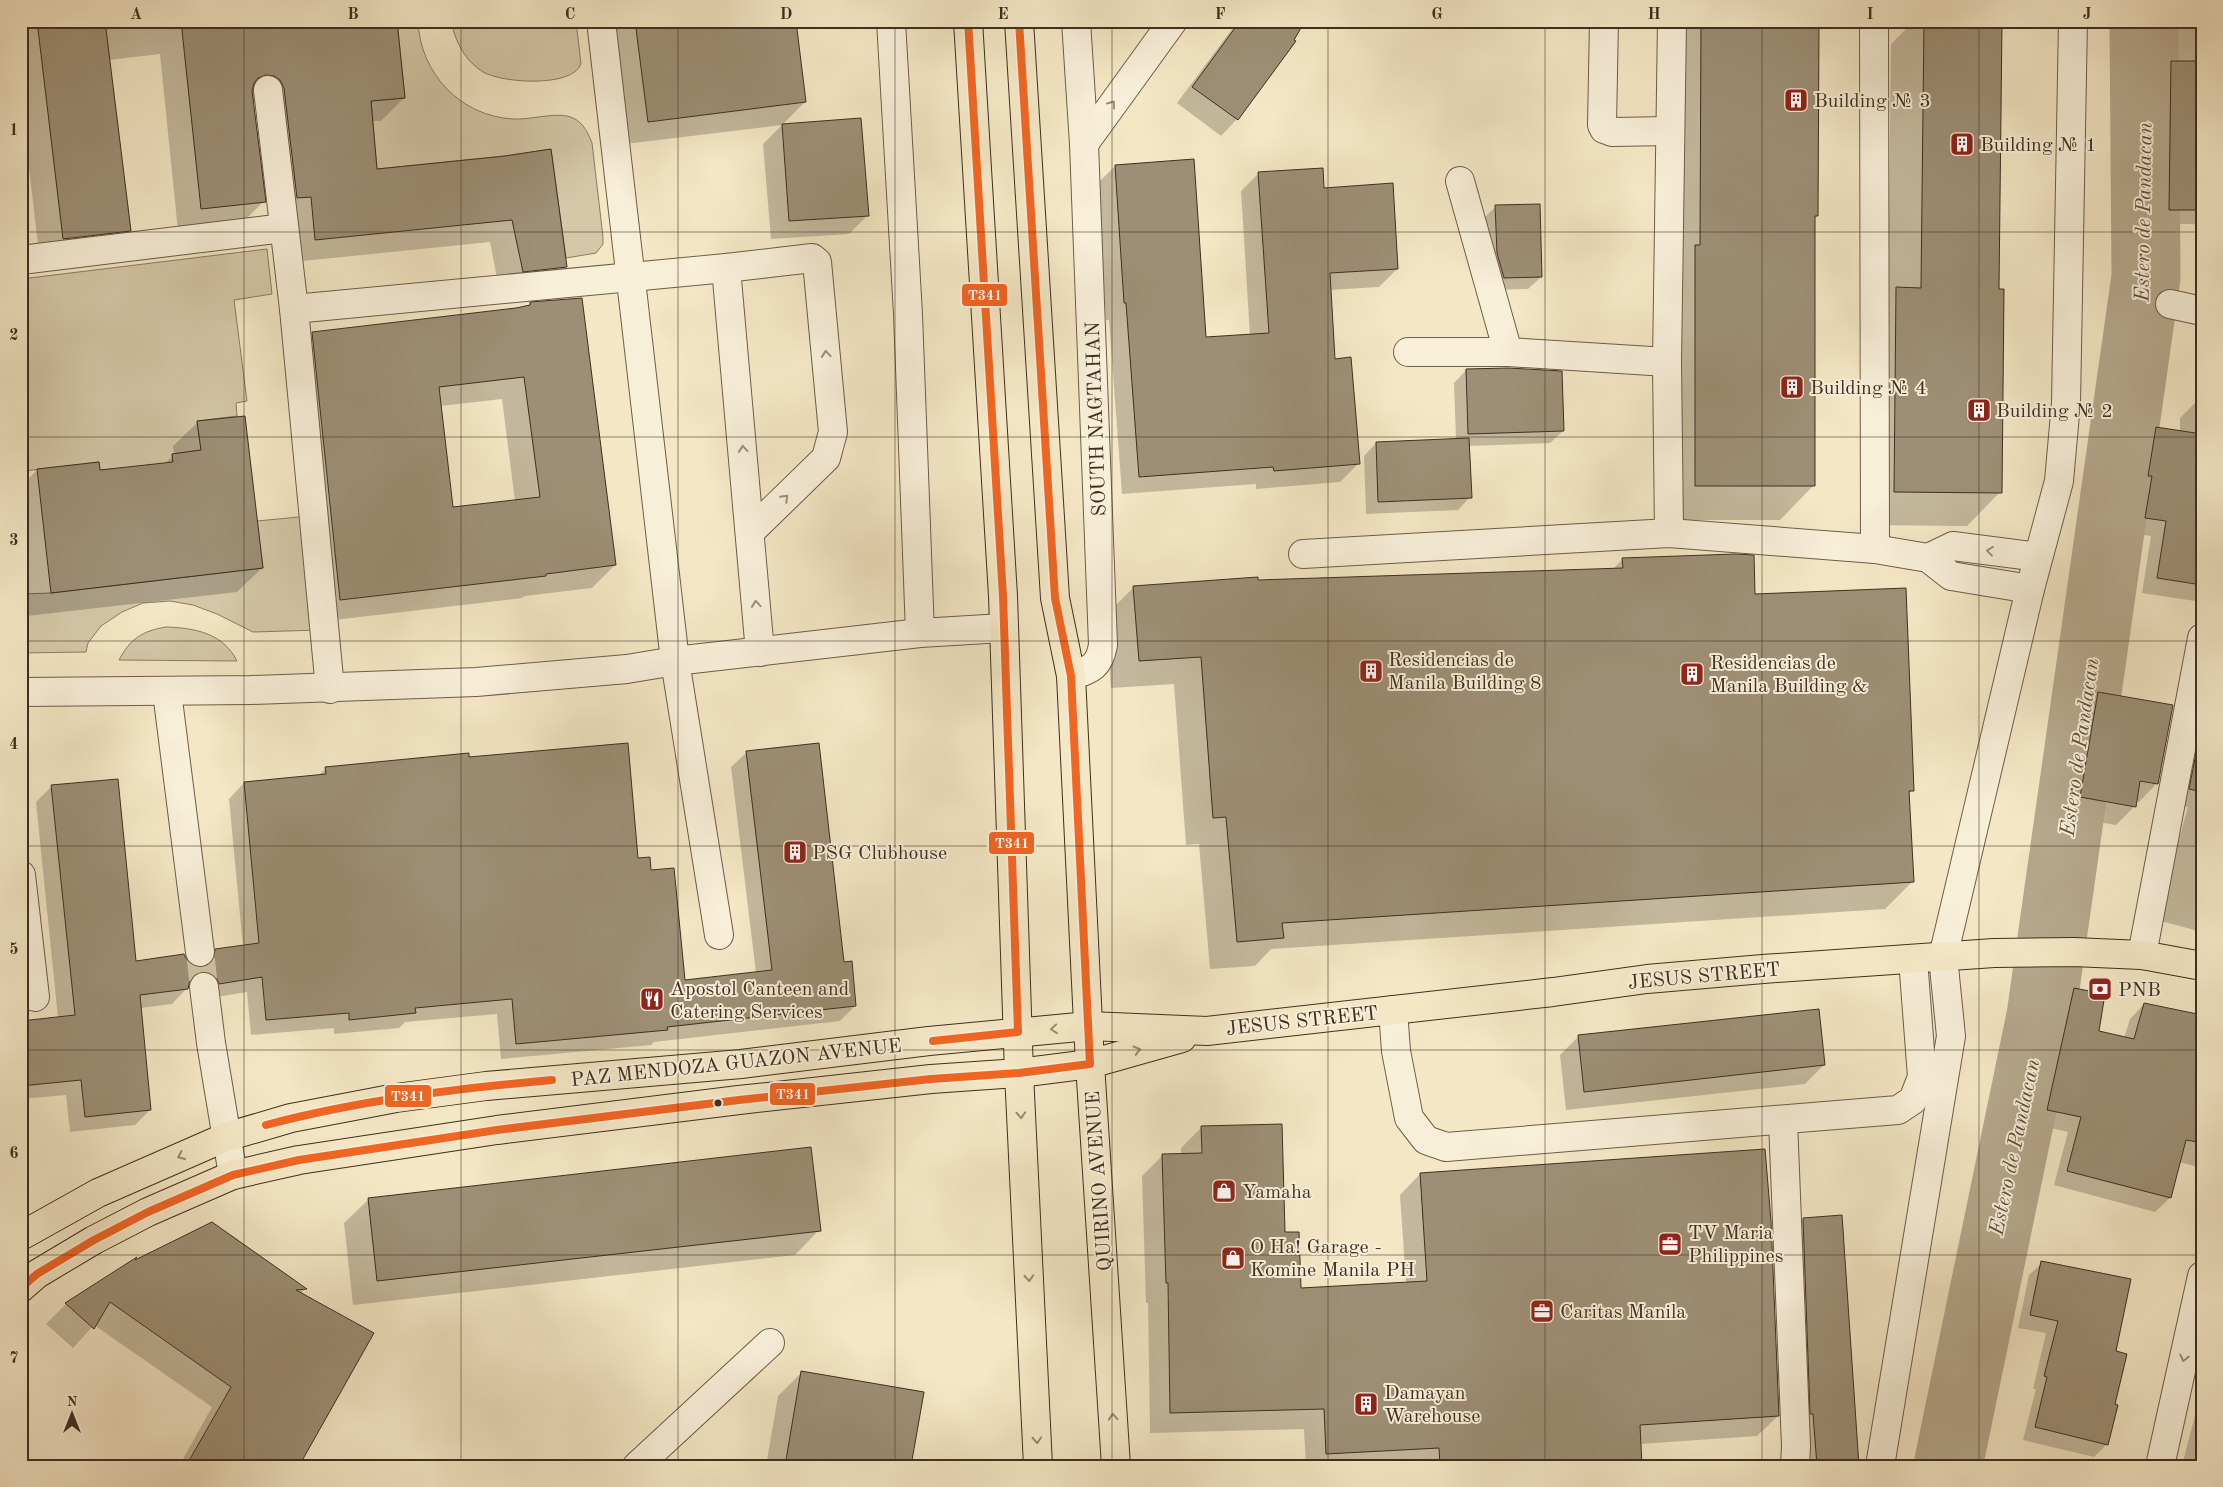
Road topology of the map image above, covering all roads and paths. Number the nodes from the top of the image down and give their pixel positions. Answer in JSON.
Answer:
{"nodes":[{"id":1,"x":601,"y":21,"type":"edge"},
{"id":2,"x":891,"y":21,"type":"edge"},
{"id":3,"x":968,"y":21,"type":"edge"},
{"id":4,"x":1019,"y":21,"type":"edge"},
{"id":5,"x":1076,"y":21,"type":"edge"},
{"id":6,"x":1172,"y":21,"type":"edge"},
{"id":7,"x":1604,"y":21,"type":"edge"},
{"id":8,"x":1672,"y":21,"type":"edge"},
{"id":9,"x":1874,"y":21,"type":"edge"},
{"id":10,"x":2073,"y":21,"type":"edge"},
{"id":11,"x":268,"y":90,"type":"dead end"},
{"id":12,"x":1670,"y":131,"type":"junction"},
{"id":13,"x":1084,"y":144,"type":"junction"},
{"id":14,"x":1460,"y":181,"type":"dead end"},
{"id":15,"x":284,"y":228,"type":"junction"},
{"id":16,"x":21,"y":260,"type":"edge"},
{"id":17,"x":726,"y":268,"type":"junction"},
{"id":18,"x":630,"y":276,"type":"junction"},
{"id":19,"x":2170,"y":304,"type":"dead end"},
{"id":20,"x":294,"y":309,"type":"junction"},
{"id":21,"x":2202,"y":311,"type":"edge"},
{"id":22,"x":1408,"y":352,"type":"dead end"},
{"id":23,"x":1508,"y":352,"type":"junction"},
{"id":24,"x":1667,"y":362,"type":"junction"},
{"id":25,"x":750,"y":532,"type":"junction"},
{"id":26,"x":1669,"y":533,"type":"junction"},
{"id":27,"x":1875,"y":549,"type":"junction"},
{"id":28,"x":1303,"y":554,"type":"dead end"},
{"id":29,"x":2038,"y":557,"type":"junction"},
{"id":30,"x":1928,"y":558,"type":"junction"},
{"id":31,"x":2030,"y":589,"type":"junction"},
{"id":32,"x":1002,"y":628,"type":"junction"},
{"id":33,"x":920,"y":633,"type":"junction"},
{"id":34,"x":2202,"y":638,"type":"edge"},
{"id":35,"x":760,"y":652,"type":"junction"},
{"id":36,"x":675,"y":661,"type":"junction"},
{"id":37,"x":1071,"y":676,"type":"junction"},
{"id":38,"x":330,"y":688,"type":"junction"},
{"id":39,"x":21,"y":692,"type":"edge"},
{"id":40,"x":168,"y":692,"type":"junction"},
{"id":41,"x":21,"y":875,"type":"edge"},
{"id":42,"x":719,"y":935,"type":"dead end"},
{"id":43,"x":200,"y":952,"type":"tunnel mouth"},
{"id":44,"x":2142,"y":955,"type":"junction"},
{"id":45,"x":1943,"y":957,"type":"junction"},
{"id":46,"x":1913,"y":959,"type":"junction"},
{"id":47,"x":2202,"y":966,"type":"edge"},
{"id":48,"x":204,"y":987,"type":"tunnel mouth"},
{"id":49,"x":35,"y":997,"type":"dead end"},
{"id":50,"x":1392,"y":1010,"type":"junction"},
{"id":51,"x":1089,"y":1026,"type":"junction"},
{"id":52,"x":1208,"y":1030,"type":"junction"},
{"id":53,"x":1018,"y":1032,"type":"junction"},
{"id":54,"x":1090,"y":1064,"type":"junction"},
{"id":55,"x":1019,"y":1073,"type":"junction"},
{"id":56,"x":1783,"y":1121,"type":"junction"},
{"id":57,"x":226,"y":1137,"type":"junction"},
{"id":58,"x":233,"y":1175,"type":"junction"},
{"id":59,"x":21,"y":1236,"type":"edge"},
{"id":60,"x":2202,"y":1276,"type":"edge"},
{"id":61,"x":21,"y":1288,"type":"edge"},
{"id":62,"x":770,"y":1343,"type":"dead end"},
{"id":63,"x":637,"y":1466,"type":"edge"},
{"id":64,"x":1038,"y":1466,"type":"edge"},
{"id":65,"x":1116,"y":1466,"type":"edge"},
{"id":66,"x":1795,"y":1466,"type":"edge"},
{"id":67,"x":1880,"y":1466,"type":"edge"},
{"id":68,"x":2160,"y":1466,"type":"edge"}],
"edges":[{"from":1,"to":18,"type":"street"},
{"from":2,"to":33,"type":"street"},
{"from":3,"to":32,"type":"main road"},
{"from":4,"to":37,"type":"main road","name":"QUIRINO AVENUE"},
{"from":5,"to":13,"type":"street","name":"SOUTH NAGTAHAN"},
{"from":13,"to":6,"type":"street","one_way":true},
{"from":7,"to":12,"type":"street"},
{"from":8,"to":12,"type":"street"},
{"from":9,"to":27,"type":"street"},
{"from":10,"to":29,"type":"street"},
{"from":11,"to":15,"type":"street"},
{"from":12,"to":24,"type":"street"},
{"from":13,"to":37,"type":"street","name":"SOUTH NAGTAHAN"},
{"from":14,"to":23,"type":"street"},
{"from":15,"to":16,"type":"street"},
{"from":15,"to":20,"type":"street"},
{"from":17,"to":18,"type":"street"},
{"from":25,"to":17,"type":"street","one_way":true},
{"from":25,"to":17,"type":"street","one_way":true},
{"from":18,"to":20,"type":"street"},
{"from":18,"to":36,"type":"street"},
{"from":19,"to":21,"type":"street"},
{"from":20,"to":38,"type":"street"},
{"from":22,"to":23,"type":"street"},
{"from":23,"to":24,"type":"street"},
{"from":24,"to":26,"type":"street"},
{"from":35,"to":25,"type":"street","one_way":true},
{"from":26,"to":27,"type":"street"},
{"from":26,"to":28,"type":"street"},
{"from":27,"to":30,"type":"street"},
{"from":29,"to":30,"type":"street","one_way":true},
{"from":29,"to":31,"type":"street"},
{"from":30,"to":31,"type":"street"},
{"from":31,"to":45,"type":"street"},
{"from":32,"to":33,"type":"street"},
{"from":32,"to":53,"type":"main road"},
{"from":33,"to":35,"type":"street"},
{"from":34,"to":44,"type":"street"},
{"from":35,"to":36,"type":"street"},
{"from":36,"to":38,"type":"street"},
{"from":36,"to":42,"type":"street"},
{"from":37,"to":51,"type":"main road","name":"QUIRINO AVENUE"},
{"from":38,"to":40,"type":"street"},
{"from":39,"to":40,"type":"street"},
{"from":40,"to":43,"type":"street"},
{"from":41,"to":49,"type":"street"},
{"from":44,"to":45,"type":"main road","name":"JESUS STREET"},
{"from":44,"to":47,"type":"main road","name":"JESUS STREET"},
{"from":45,"to":46,"type":"main road","name":"JESUS STREET"},
{"from":45,"to":67,"type":"street"},
{"from":46,"to":50,"type":"main road","name":"JESUS STREET"},
{"from":46,"to":56,"type":"street"},
{"from":48,"to":57,"type":"street"},
{"from":50,"to":52,"type":"main road","name":"JESUS STREET"},
{"from":50,"to":56,"type":"street"},
{"from":51,"to":52,"type":"main road","name":"JESUS STREET"},
{"from":51,"to":53,"type":"main road","name":"PAZ MENDOZA GUAZON AVENUE","one_way":true},
{"from":51,"to":54,"type":"main road","name":"QUIRINO AVENUE"},
{"from":54,"to":52,"type":"main road","name":"JESUS STREET","one_way":true},
{"from":53,"to":55,"type":"main road"},
{"from":53,"to":57,"type":"main road","name":"PAZ MENDOZA GUAZON AVENUE"},
{"from":54,"to":55,"type":"main road","name":"PAZ MENDOZA GUAZON AVENUE"},
{"from":65,"to":54,"type":"main road","name":"QUIRINO AVENUE","one_way":true},
{"from":55,"to":58,"type":"main road","name":"PAZ MENDOZA GUAZON AVENUE"},
{"from":55,"to":64,"type":"main road","one_way":true},
{"from":56,"to":66,"type":"street"},
{"from":57,"to":58,"type":"street"},
{"from":57,"to":59,"type":"main road","name":"PAZ MENDOZA GUAZON AVENUE","one_way":true},
{"from":58,"to":61,"type":"main road","name":"PAZ MENDOZA GUAZON AVENUE"},
{"from":60,"to":68,"type":"street","one_way":true},
{"from":62,"to":63,"type":"street"}]}
